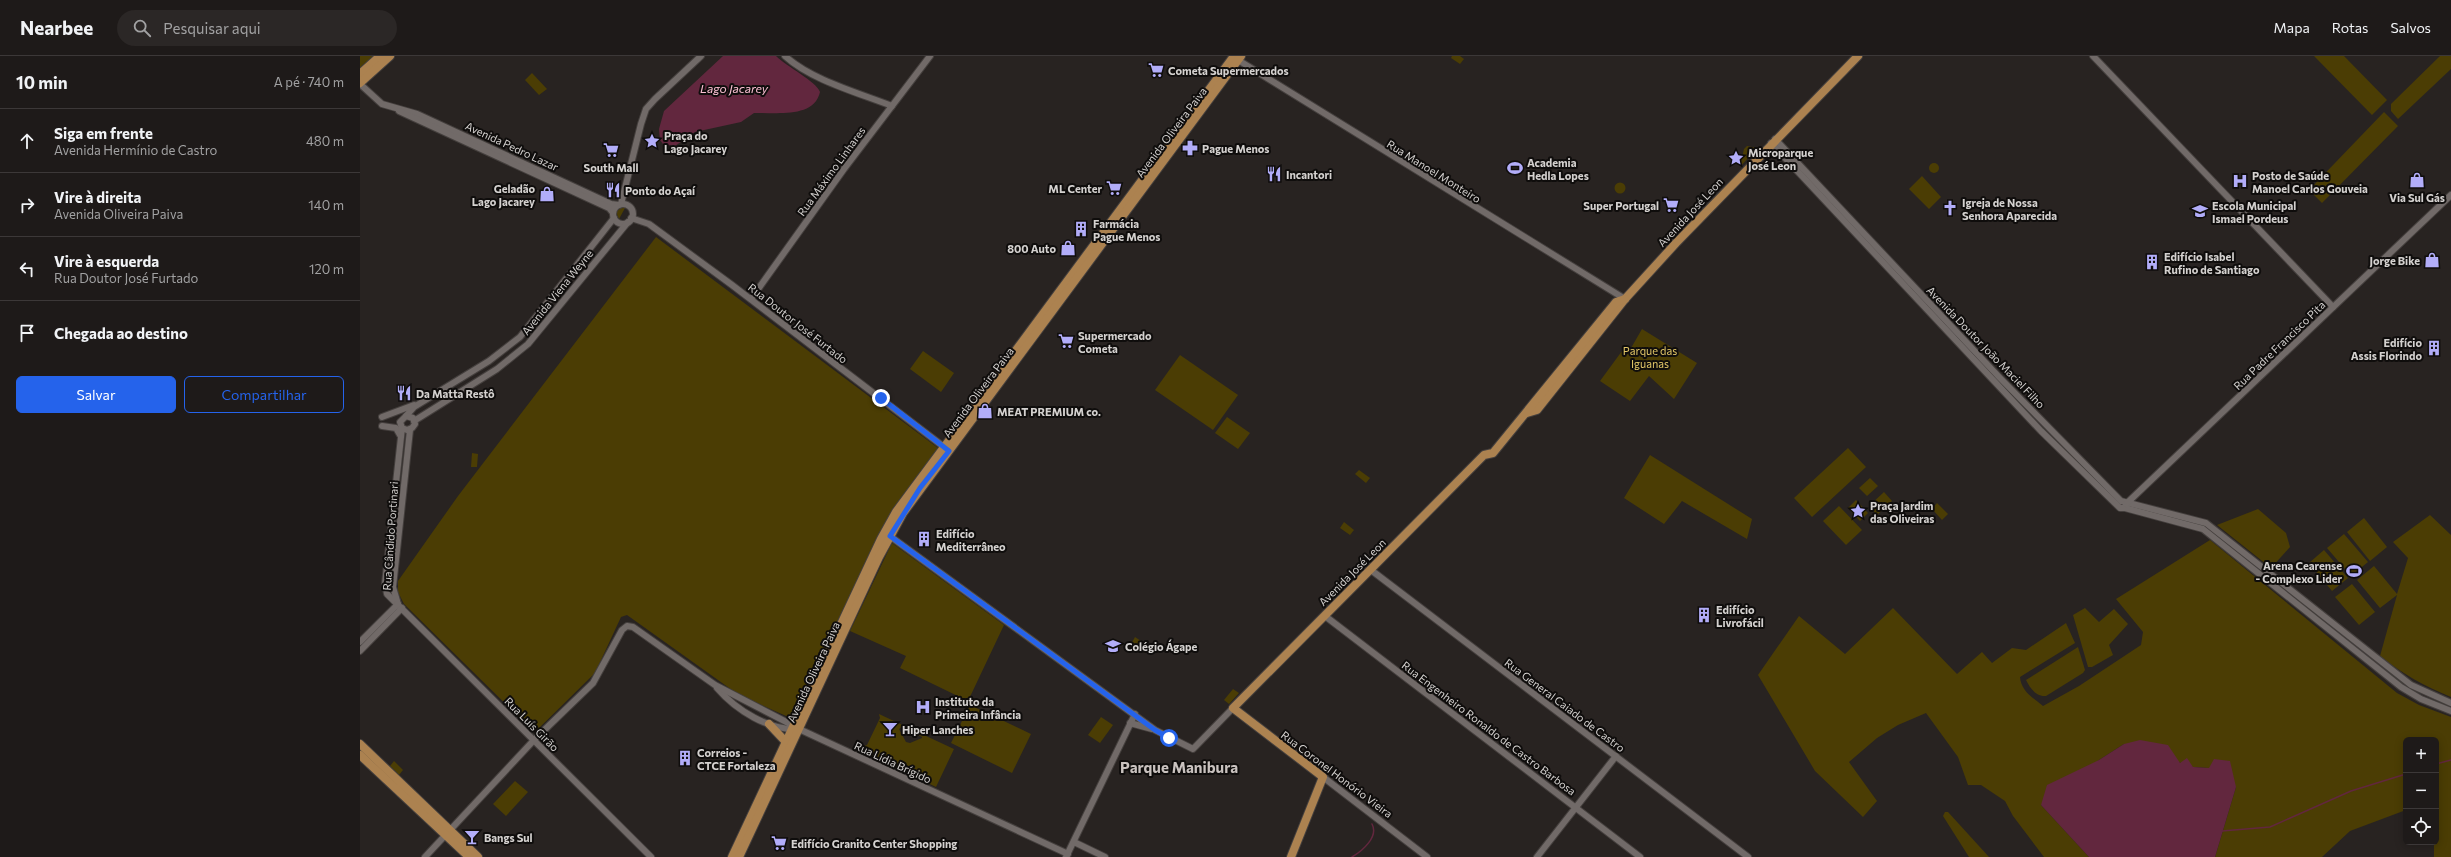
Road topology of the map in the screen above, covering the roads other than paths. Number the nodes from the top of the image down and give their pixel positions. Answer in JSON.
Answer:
{"nodes":[{"id":1,"x":380,"y":56,"type":"edge"},
{"id":2,"x":390,"y":56,"type":"edge"},
{"id":3,"x":701,"y":56,"type":"edge"},
{"id":4,"x":786,"y":56,"type":"edge"},
{"id":5,"x":930,"y":56,"type":"edge"},
{"id":6,"x":1858,"y":56,"type":"edge"},
{"id":7,"x":2092,"y":56,"type":"edge"},
{"id":8,"x":1238,"y":57,"type":"edge"},
{"id":9,"x":360,"y":74,"type":"edge"},
{"id":10,"x":360,"y":84,"type":"edge"},
{"id":11,"x":892,"y":106,"type":"junction"},
{"id":12,"x":469,"y":140,"type":"junction"},
{"id":13,"x":1773,"y":141,"type":"junction"},
{"id":14,"x":556,"y":177,"type":"junction"},
{"id":15,"x":553,"y":183,"type":"junction"},
{"id":16,"x":2451,"y":195,"type":"edge"},
{"id":17,"x":620,"y":205,"type":"junction"},
{"id":18,"x":614,"y":215,"type":"junction"},
{"id":19,"x":630,"y":220,"type":"junction"},
{"id":20,"x":751,"y":299,"type":"junction"},
{"id":21,"x":1625,"y":299,"type":"junction"},
{"id":22,"x":2333,"y":307,"type":"junction"},
{"id":23,"x":1968,"y":349,"type":"junction"},
{"id":24,"x":503,"y":351,"type":"junction"},
{"id":25,"x":510,"y":359,"type":"junction"},
{"id":26,"x":491,"y":360,"type":"junction"},
{"id":27,"x":497,"y":369,"type":"junction"},
{"id":28,"x":420,"y":404,"type":"junction"},
{"id":29,"x":406,"y":416,"type":"junction"},
{"id":30,"x":382,"y":417,"type":"dead end"},
{"id":31,"x":414,"y":421,"type":"junction"},
{"id":32,"x":382,"y":426,"type":"dead end"},
{"id":33,"x":402,"y":428,"type":"junction"},
{"id":34,"x":410,"y":430,"type":"junction"},
{"id":35,"x":400,"y":434,"type":"junction"},
{"id":36,"x":946,"y":449,"type":"junction"},
{"id":37,"x":395,"y":494,"type":"junction"},
{"id":38,"x":402,"y":495,"type":"junction"},
{"id":39,"x":2128,"y":503,"type":"junction"},
{"id":40,"x":2120,"y":508,"type":"junction"},
{"id":41,"x":2170,"y":516,"type":"junction"},
{"id":42,"x":887,"y":534,"type":"junction"},
{"id":43,"x":1371,"y":570,"type":"junction"},
{"id":44,"x":2311,"y":605,"type":"junction"},
{"id":45,"x":400,"y":606,"type":"junction"},
{"id":46,"x":2305,"y":611,"type":"junction"},
{"id":47,"x":1325,"y":616,"type":"junction"},
{"id":48,"x":360,"y":642,"type":"edge"},
{"id":49,"x":360,"y":651,"type":"edge"},
{"id":50,"x":715,"y":685,"type":"junction"},
{"id":51,"x":2451,"y":703,"type":"edge"},
{"id":52,"x":1233,"y":708,"type":"junction"},
{"id":53,"x":2451,"y":711,"type":"edge"},
{"id":54,"x":766,"y":713,"type":"junction"},
{"id":55,"x":1135,"y":714,"type":"junction"},
{"id":56,"x":760,"y":721,"type":"junction"},
{"id":57,"x":1130,"y":723,"type":"junction"},
{"id":58,"x":769,"y":724,"type":"junction"},
{"id":59,"x":795,"y":728,"type":"junction"},
{"id":60,"x":1155,"y":730,"type":"junction"},
{"id":61,"x":534,"y":740,"type":"junction"},
{"id":62,"x":786,"y":742,"type":"junction"},
{"id":63,"x":360,"y":744,"type":"edge"},
{"id":64,"x":360,"y":755,"type":"edge"},
{"id":65,"x":1616,"y":756,"type":"junction"},
{"id":66,"x":1323,"y":778,"type":"junction"},
{"id":67,"x":1316,"y":794,"type":"junction"},
{"id":68,"x":1577,"y":807,"type":"junction"},
{"id":69,"x":448,"y":833,"type":"junction"},
{"id":70,"x":1074,"y":842,"type":"junction"},
{"id":71,"x":1067,"y":856,"type":"edge"},
{"id":72,"x":425,"y":857,"type":"edge"},
{"id":73,"x":468,"y":857,"type":"edge"},
{"id":74,"x":478,"y":857,"type":"edge"},
{"id":75,"x":651,"y":857,"type":"edge"},
{"id":76,"x":732,"y":857,"type":"edge"},
{"id":77,"x":739,"y":857,"type":"edge"},
{"id":78,"x":1105,"y":857,"type":"edge"},
{"id":79,"x":1286,"y":857,"type":"edge"},
{"id":80,"x":1291,"y":857,"type":"edge"},
{"id":81,"x":1427,"y":857,"type":"edge"},
{"id":82,"x":1538,"y":857,"type":"edge"},
{"id":83,"x":1640,"y":857,"type":"edge"},
{"id":84,"x":1748,"y":857,"type":"edge"}],
"edges":[{"from":1,"to":9,"type":"main road"},
{"from":2,"to":10,"type":"main road"},
{"from":3,"to":17,"type":"street"},
{"from":4,"to":11,"type":"street"},
{"from":5,"to":11,"type":"street","name":"Rua Máximo Linhares"},
{"from":6,"to":13,"type":"main road","name":"Avenida José Leon"},
{"from":7,"to":22,"type":"street"},
{"from":8,"to":21,"type":"street","name":"Rua Manoel Monteiro"},
{"from":8,"to":36,"type":"main road","name":"Avenida Oliveira Paiva"},
{"from":10,"to":12,"type":"street","name":"Avenida Pedro Lazar"},
{"from":11,"to":20,"type":"street","name":"Rua Máximo Linhares"},
{"from":12,"to":14,"type":"street","name":"Avenida Pedro Lazar"},
{"from":12,"to":15,"type":"street","name":"Avenida Pedro Lazar"},
{"from":13,"to":21,"type":"main road","name":"Avenida José Leon"},
{"from":13,"to":23,"type":"street","name":"Avenida Doutor João Maciel Filho"},
{"from":14,"to":15,"type":"street"},
{"from":14,"to":17,"type":"street","name":"Avenida Pedro Lazar"},
{"from":15,"to":18,"type":"street","name":"Avenida Pedro Lazar"},
{"from":16,"to":22,"type":"street","name":"Rua Padre Francisco Pita"},
{"from":17,"to":18,"type":"street"},
{"from":17,"to":19,"type":"street"},
{"from":18,"to":19,"type":"street"},
{"from":18,"to":24,"type":"street","name":"Avenida Viena Weyne"},
{"from":19,"to":20,"type":"street","name":"Rua Doutor José Furtado"},
{"from":19,"to":25,"type":"street","name":"Avenida Viena Weyne"},
{"from":20,"to":36,"type":"street","name":"Rua Doutor José Furtado"},
{"from":21,"to":43,"type":"main road","name":"Avenida José Leon"},
{"from":22,"to":39,"type":"street","name":"Rua Padre Francisco Pita"},
{"from":23,"to":39,"type":"street","name":"Avenida Doutor João Maciel Filho"},
{"from":23,"to":40,"type":"street","name":"Avenida Doutor João Maciel Filho"},
{"from":24,"to":25,"type":"street"},
{"from":24,"to":26,"type":"street","name":"Avenida Viena Weyne"},
{"from":25,"to":27,"type":"street","name":"Avenida Viena Weyne"},
{"from":26,"to":27,"type":"street"},
{"from":26,"to":28,"type":"street","name":"Avenida Viena Weyne"},
{"from":27,"to":31,"type":"street","name":"Avenida Viena Weyne"},
{"from":28,"to":29,"type":"street","name":"Avenida Viena Weyne"},
{"from":28,"to":30,"type":"street"},
{"from":29,"to":31,"type":"street"},
{"from":29,"to":33,"type":"street"},
{"from":31,"to":34,"type":"street"},
{"from":32,"to":35,"type":"street"},
{"from":33,"to":34,"type":"street"},
{"from":33,"to":35,"type":"street","name":"Rua Cândido Portinari"},
{"from":34,"to":38,"type":"street","name":"Rua Cândido Portinari"},
{"from":35,"to":37,"type":"street","name":"Rua Cândido Portinari"},
{"from":36,"to":42,"type":"main road","name":"Avenida Oliveira Paiva"},
{"from":37,"to":38,"type":"street"},
{"from":37,"to":45,"type":"street","name":"Rua Cândido Portinari"},
{"from":38,"to":45,"type":"street","name":"Rua Cândido Portinari"},
{"from":39,"to":40,"type":"street","name":"Rua Padre Francisco Pita"},
{"from":39,"to":41,"type":"street","name":"Avenida Doutor João Maciel Filho"},
{"from":40,"to":41,"type":"street","name":"Avenida Doutor João Maciel Filho"},
{"from":41,"to":44,"type":"street","name":"Avenida Doutor João Maciel Filho"},
{"from":41,"to":46,"type":"street","name":"Avenida Doutor João Maciel Filho"},
{"from":42,"to":55,"type":"street"},
{"from":42,"to":59,"type":"main road","name":"Avenida Oliveira Paiva"},
{"from":43,"to":47,"type":"main road","name":"Avenida José Leon"},
{"from":43,"to":65,"type":"street","name":"Rua General Caiado de Castro"},
{"from":44,"to":46,"type":"street"},
{"from":44,"to":51,"type":"street"},
{"from":45,"to":48,"type":"street"},
{"from":45,"to":49,"type":"street"},
{"from":45,"to":61,"type":"street","name":"Rua Luís Girão"},
{"from":46,"to":53,"type":"street"},
{"from":47,"to":52,"type":"main road","name":"Avenida José Leon"},
{"from":47,"to":68,"type":"street","name":"Rua Engenheiro Ronaldo de Castro Barbosa"},
{"from":50,"to":54,"type":"street","name":"Rua Lídia Brígido"},
{"from":50,"to":56,"type":"street","name":"Rua Lídia Brígido"},
{"from":50,"to":61,"type":"street","name":"Rua Lídia Brígido"},
{"from":52,"to":60,"type":"street","name":"Avenida José Leon"},
{"from":52,"to":66,"type":"main road","name":"Rua Coronel Honório Vieira"},
{"from":54,"to":56,"type":"street"},
{"from":54,"to":59,"type":"street","name":"Rua Lídia Brígido"},
{"from":55,"to":57,"type":"street"},
{"from":55,"to":60,"type":"street"},
{"from":56,"to":58,"type":"street","name":"Rua Lídia Brígido"},
{"from":57,"to":60,"type":"street"},
{"from":57,"to":70,"type":"street"},
{"from":58,"to":59,"type":"street","name":"Rua Lídia Brígido"},
{"from":58,"to":62,"type":"main road"},
{"from":59,"to":62,"type":"main road","name":"Avenida Oliveira Paiva"},
{"from":59,"to":71,"type":"street","name":"Rua Lídia Brígido"},
{"from":59,"to":77,"type":"main road","name":"Avenida Oliveira Paiva"},
{"from":61,"to":69,"type":"street"},
{"from":61,"to":75,"type":"street","name":"Rua Luís Girão"},
{"from":62,"to":76,"type":"main road","name":"Avenida Oliveira Paiva"},
{"from":63,"to":69,"type":"main road"},
{"from":64,"to":69,"type":"main road"},
{"from":65,"to":68,"type":"street"},
{"from":65,"to":84,"type":"street","name":"Rua General Caiado de Castro"},
{"from":66,"to":67,"type":"main road"},
{"from":66,"to":81,"type":"street","name":"Rua Coronel Honório Vieira"},
{"from":67,"to":79,"type":"main road"},
{"from":67,"to":80,"type":"main road"},
{"from":68,"to":82,"type":"street"},
{"from":68,"to":83,"type":"street","name":"Rua Engenheiro Ronaldo de Castro Barbosa"},
{"from":69,"to":72,"type":"street"},
{"from":69,"to":73,"type":"main road"},
{"from":69,"to":74,"type":"main road"},
{"from":70,"to":71,"type":"street"},
{"from":70,"to":78,"type":"street"}]}
